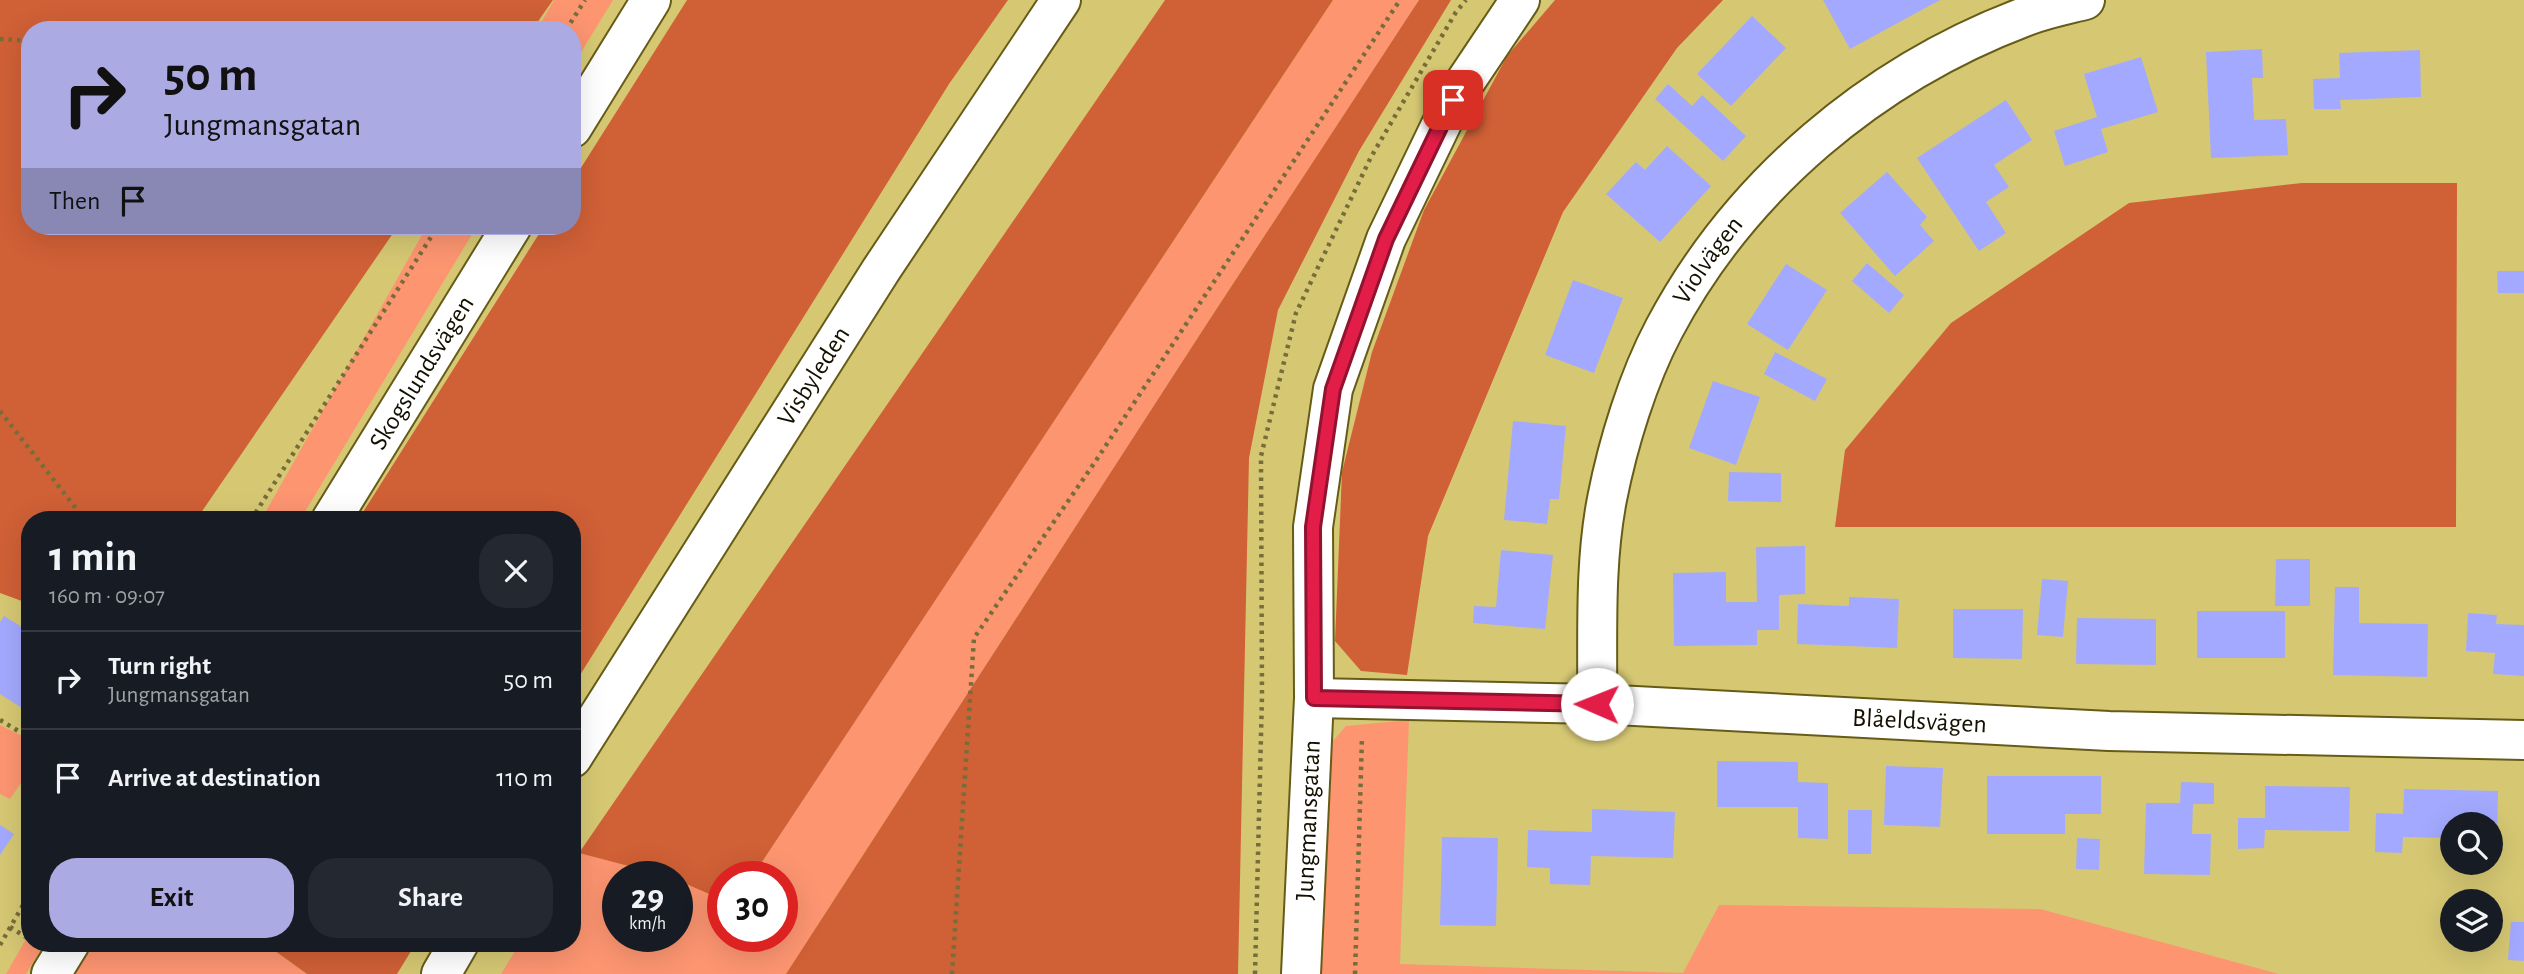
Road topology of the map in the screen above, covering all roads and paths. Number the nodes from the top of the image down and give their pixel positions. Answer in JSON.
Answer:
{"nodes":[{"id":1,"x":585,"y":0,"type":"edge"},
{"id":2,"x":651,"y":0,"type":"edge"},
{"id":3,"x":1061,"y":0,"type":"edge"},
{"id":4,"x":1400,"y":0,"type":"edge"},
{"id":5,"x":1520,"y":0,"type":"edge"},
{"id":6,"x":2085,"y":0,"type":"edge"},
{"id":7,"x":572,"y":21,"type":"edge"},
{"id":8,"x":0,"y":39,"type":"edge"},
{"id":9,"x":21,"y":40,"type":"edge"},
{"id":10,"x":581,"y":113,"type":"edge"},
{"id":11,"x":432,"y":235,"type":"edge"},
{"id":12,"x":506,"y":235,"type":"edge"},
{"id":13,"x":0,"y":411,"type":"edge"},
{"id":14,"x":78,"y":511,"type":"edge"},
{"id":15,"x":257,"y":511,"type":"edge"},
{"id":16,"x":337,"y":511,"type":"edge"},
{"id":17,"x":1314,"y":698,"type":"junction"},
{"id":18,"x":1363,"y":699,"type":"junction"},
{"id":19,"x":1597,"y":704,"type":"junction"},
{"id":20,"x":0,"y":720,"type":"edge"},
{"id":21,"x":21,"y":733,"type":"edge"},
{"id":22,"x":2524,"y":740,"type":"edge"},
{"id":23,"x":581,"y":744,"type":"edge"},
{"id":24,"x":21,"y":908,"type":"edge"},
{"id":25,"x":10,"y":927,"type":"junction"},
{"id":26,"x":21,"y":934,"type":"edge"},
{"id":27,"x":0,"y":945,"type":"edge"},
{"id":28,"x":64,"y":952,"type":"edge"},
{"id":29,"x":454,"y":952,"type":"edge"},
{"id":30,"x":51,"y":974,"type":"edge"},
{"id":31,"x":441,"y":974,"type":"edge"},
{"id":32,"x":952,"y":974,"type":"edge"},
{"id":33,"x":1301,"y":974,"type":"edge"},
{"id":34,"x":1355,"y":974,"type":"edge"}],
"edges":[{"from":1,"to":7,"type":"path"},
{"from":2,"to":10,"type":"street"},
{"from":3,"to":23,"type":"street","name":"Visbyleden"},
{"from":4,"to":32,"type":"path"},
{"from":5,"to":17,"type":"street","name":"Jungmansgatan"},
{"from":6,"to":19,"type":"street","name":"Violvägen"},
{"from":8,"to":9,"type":"path"},
{"from":11,"to":15,"type":"path"},
{"from":12,"to":16,"type":"street","name":"Skogslundsvägen"},
{"from":13,"to":14,"type":"path"},
{"from":17,"to":18,"type":"street","name":"Blåeldsvägen"},
{"from":17,"to":33,"type":"street","name":"Jungmansgatan"},
{"from":18,"to":19,"type":"street","name":"Blåeldsvägen"},
{"from":18,"to":34,"type":"path"},
{"from":19,"to":22,"type":"street","name":"Blåeldsvägen"},
{"from":20,"to":21,"type":"path"},
{"from":24,"to":25,"type":"path"},
{"from":25,"to":26,"type":"path"},
{"from":25,"to":27,"type":"path"},
{"from":28,"to":30,"type":"street"},
{"from":29,"to":31,"type":"street"}]}
